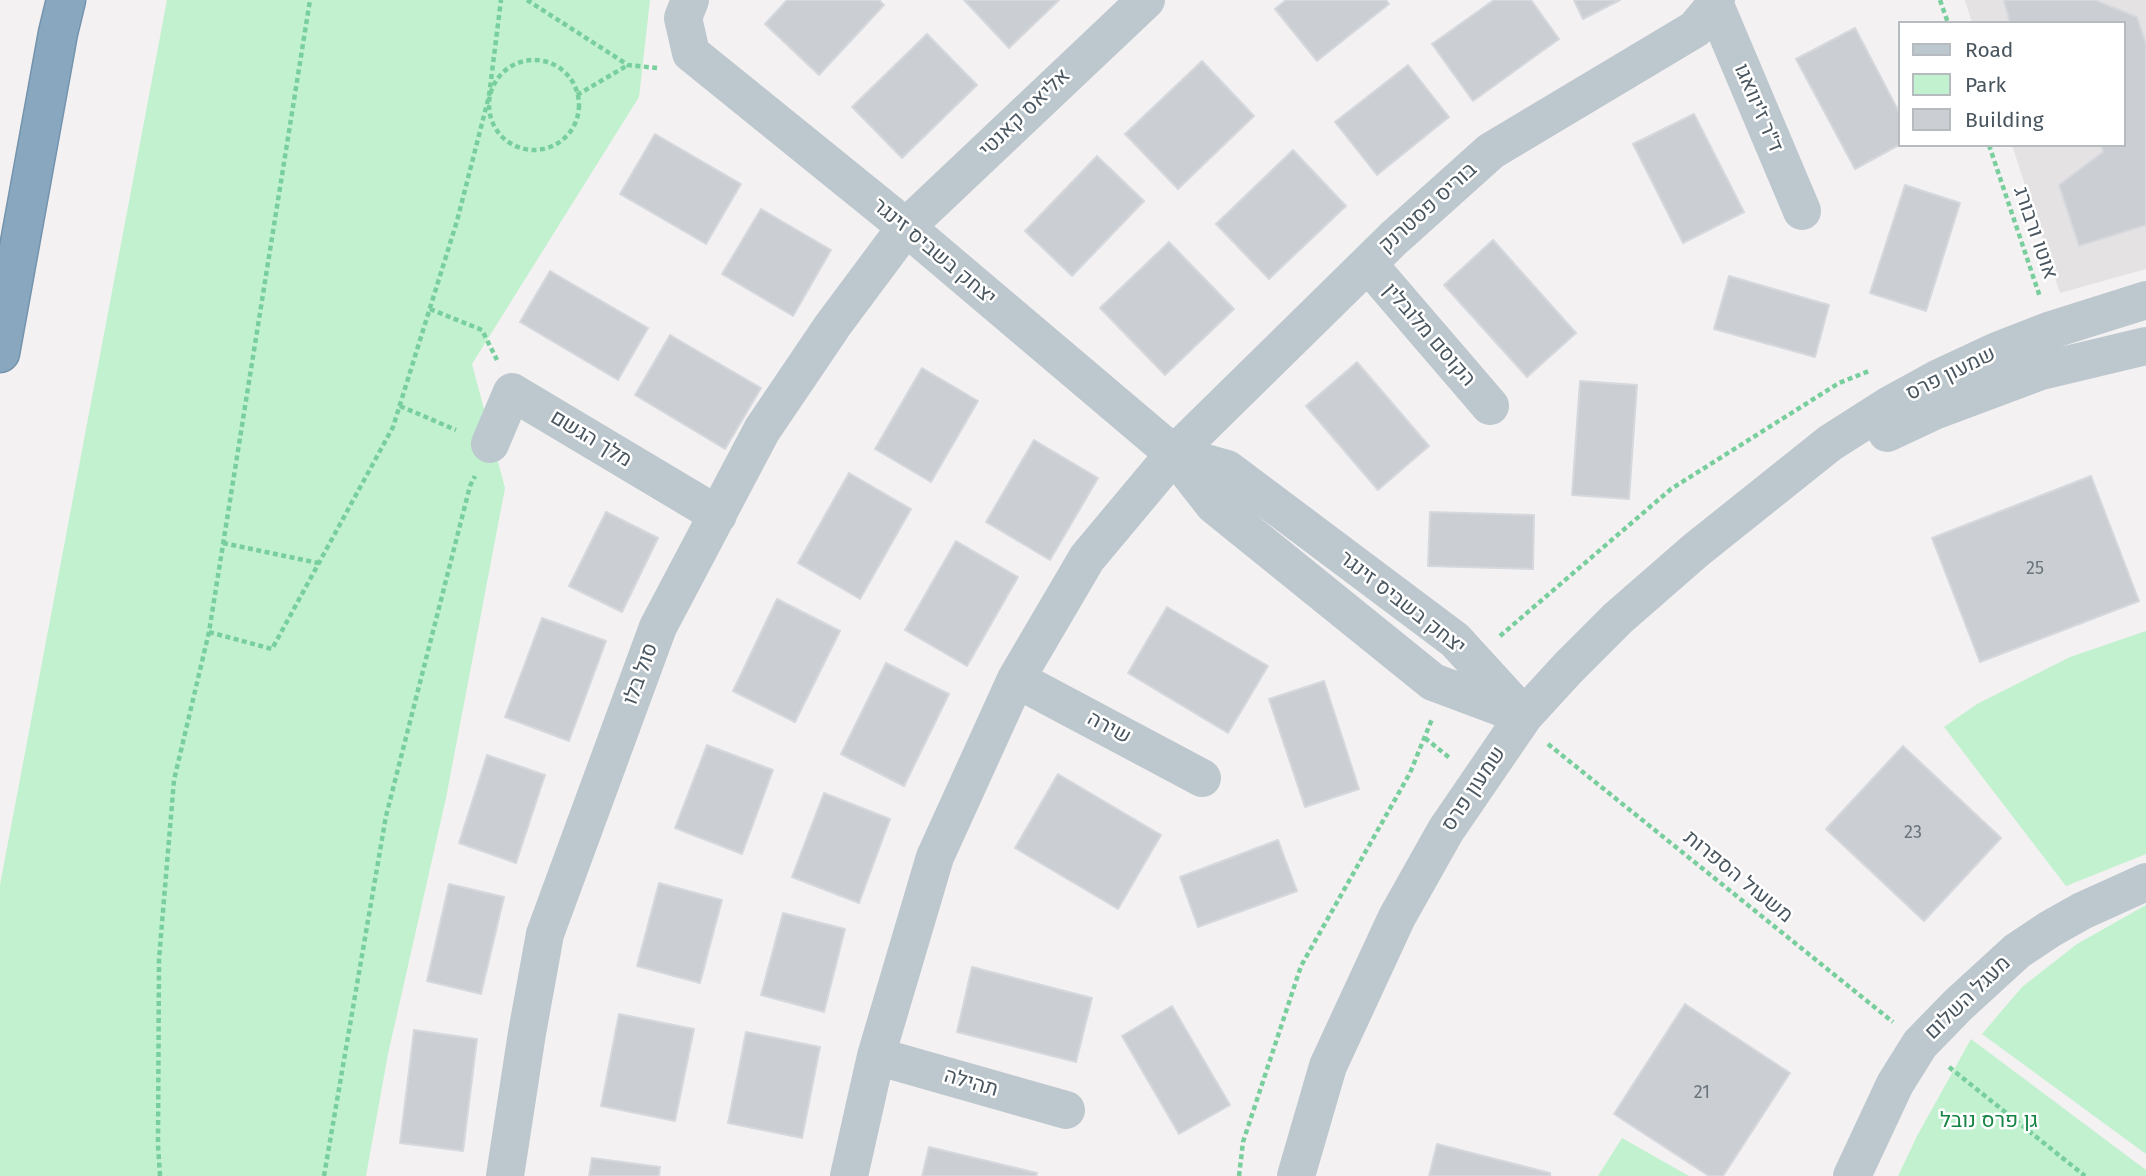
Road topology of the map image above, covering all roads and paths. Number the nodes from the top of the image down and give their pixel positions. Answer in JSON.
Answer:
{"nodes":[{"id":1,"x":66,"y":0,"type":"edge"},
{"id":2,"x":310,"y":0,"type":"edge"},
{"id":3,"x":501,"y":0,"type":"edge"},
{"id":4,"x":527,"y":0,"type":"edge"},
{"id":5,"x":690,"y":0,"type":"edge"},
{"id":6,"x":1146,"y":0,"type":"edge"},
{"id":7,"x":1940,"y":0,"type":"edge"},
{"id":8,"x":1716,"y":2,"type":"edge"},
{"id":9,"x":1947,"y":21,"type":"edge"},
{"id":10,"x":704,"y":64,"type":"junction"},
{"id":11,"x":628,"y":65,"type":"junction"},
{"id":12,"x":577,"y":95,"type":"junction"},
{"id":13,"x":489,"y":96,"type":"junction"},
{"id":14,"x":1990,"y":147,"type":"edge"},
{"id":15,"x":1802,"y":211,"type":"dead end"},
{"id":16,"x":906,"y":227,"type":"junction"},
{"id":17,"x":1368,"y":264,"type":"junction"},
{"id":18,"x":2146,"y":300,"type":"edge"},
{"id":19,"x":430,"y":309,"type":"junction"},
{"id":20,"x":2051,"y":330,"type":"junction"},
{"id":21,"x":2146,"y":346,"type":"edge"},
{"id":22,"x":0,"y":353,"type":"edge"},
{"id":23,"x":512,"y":392,"type":"junction"},
{"id":24,"x":400,"y":406,"type":"junction"},
{"id":25,"x":1490,"y":406,"type":"dead end"},
{"id":26,"x":489,"y":444,"type":"junction"},
{"id":27,"x":1174,"y":454,"type":"junction"},
{"id":28,"x":1775,"y":486,"type":"junction"},
{"id":29,"x":718,"y":515,"type":"junction"},
{"id":30,"x":223,"y":543,"type":"junction"},
{"id":31,"x":318,"y":564,"type":"junction"},
{"id":32,"x":209,"y":632,"type":"junction"},
{"id":33,"x":1016,"y":679,"type":"junction"},
{"id":34,"x":1536,"y":729,"type":"junction"},
{"id":35,"x":1202,"y":778,"type":"dead end"},
{"id":36,"x":2146,"y":882,"type":"edge"},
{"id":37,"x":1920,"y":1044,"type":"junction"},
{"id":38,"x":876,"y":1056,"type":"junction"},
{"id":39,"x":1066,"y":1110,"type":"dead end"},
{"id":40,"x":160,"y":1176,"type":"edge"},
{"id":41,"x":324,"y":1176,"type":"edge"},
{"id":42,"x":505,"y":1176,"type":"edge"},
{"id":43,"x":849,"y":1176,"type":"edge"},
{"id":44,"x":1296,"y":1176,"type":"edge"},
{"id":45,"x":1852,"y":1176,"type":"edge"},
{"id":46,"x":2085,"y":1176,"type":"edge"}],
"edges":[{"from":1,"to":22,"type":"highway"},
{"from":2,"to":30,"type":"path"},
{"from":3,"to":13,"type":"path"},
{"from":4,"to":11,"type":"path"},
{"from":5,"to":10,"type":"street"},
{"from":6,"to":16,"type":"street","name":"אליאס קאנטי"},
{"from":7,"to":9,"type":"path"},
{"from":8,"to":15,"type":"street","name":"ד\"ר ז'יוואגו"},
{"from":8,"to":17,"type":"street","name":"בוריס פסטרנק"},
{"from":10,"to":11,"type":"path"},
{"from":10,"to":16,"type":"street","name":"יצחק בשביס זינגר"},
{"from":11,"to":12,"type":"path"},
{"from":12,"to":13,"type":"path"},
{"from":12,"to":13,"type":"path"},
{"from":13,"to":19,"type":"path"},
{"from":14,"to":20,"type":"path","name":"אוטו ורבורג"},
{"from":16,"to":27,"type":"street","name":"יצחק בשביס זינגר"},
{"from":16,"to":29,"type":"street","name":"סול בלו"},
{"from":17,"to":25,"type":"street","name":"הקוסם מלובלין"},
{"from":17,"to":27,"type":"street","name":"בוריס פסטרנק"},
{"from":18,"to":20,"type":"street","name":"שמעון פרס"},
{"from":19,"to":23,"type":"path"},
{"from":19,"to":24,"type":"path"},
{"from":20,"to":28,"type":"street","name":"שמעון פרס"},
{"from":21,"to":28,"type":"street","name":"שמעון פרס"},
{"from":23,"to":26,"type":"street"},
{"from":23,"to":29,"type":"street","name":"מלך הגשם"},
{"from":24,"to":26,"type":"path"},
{"from":24,"to":31,"type":"path"},
{"from":26,"to":41,"type":"path"},
{"from":27,"to":33,"type":"street"},
{"from":27,"to":34,"type":"street","name":"יצחק בשביס זינגר"},
{"from":28,"to":34,"type":"street","name":"שמעון פרס"},
{"from":29,"to":42,"type":"street","name":"סול בלו"},
{"from":30,"to":31,"type":"path"},
{"from":30,"to":32,"type":"path"},
{"from":31,"to":32,"type":"path"},
{"from":32,"to":40,"type":"path"},
{"from":33,"to":35,"type":"street","name":"שירה"},
{"from":33,"to":38,"type":"street"},
{"from":34,"to":37,"type":"path","name":"משעול הספרות"},
{"from":34,"to":44,"type":"street","name":"שמעון פרס"},
{"from":36,"to":37,"type":"street","name":"מעגל השלום"},
{"from":37,"to":45,"type":"street","name":"מעגל השלום"},
{"from":37,"to":46,"type":"path","name":"משעול הספרות"},
{"from":38,"to":39,"type":"street","name":"תהילה"},
{"from":38,"to":43,"type":"street"}]}
